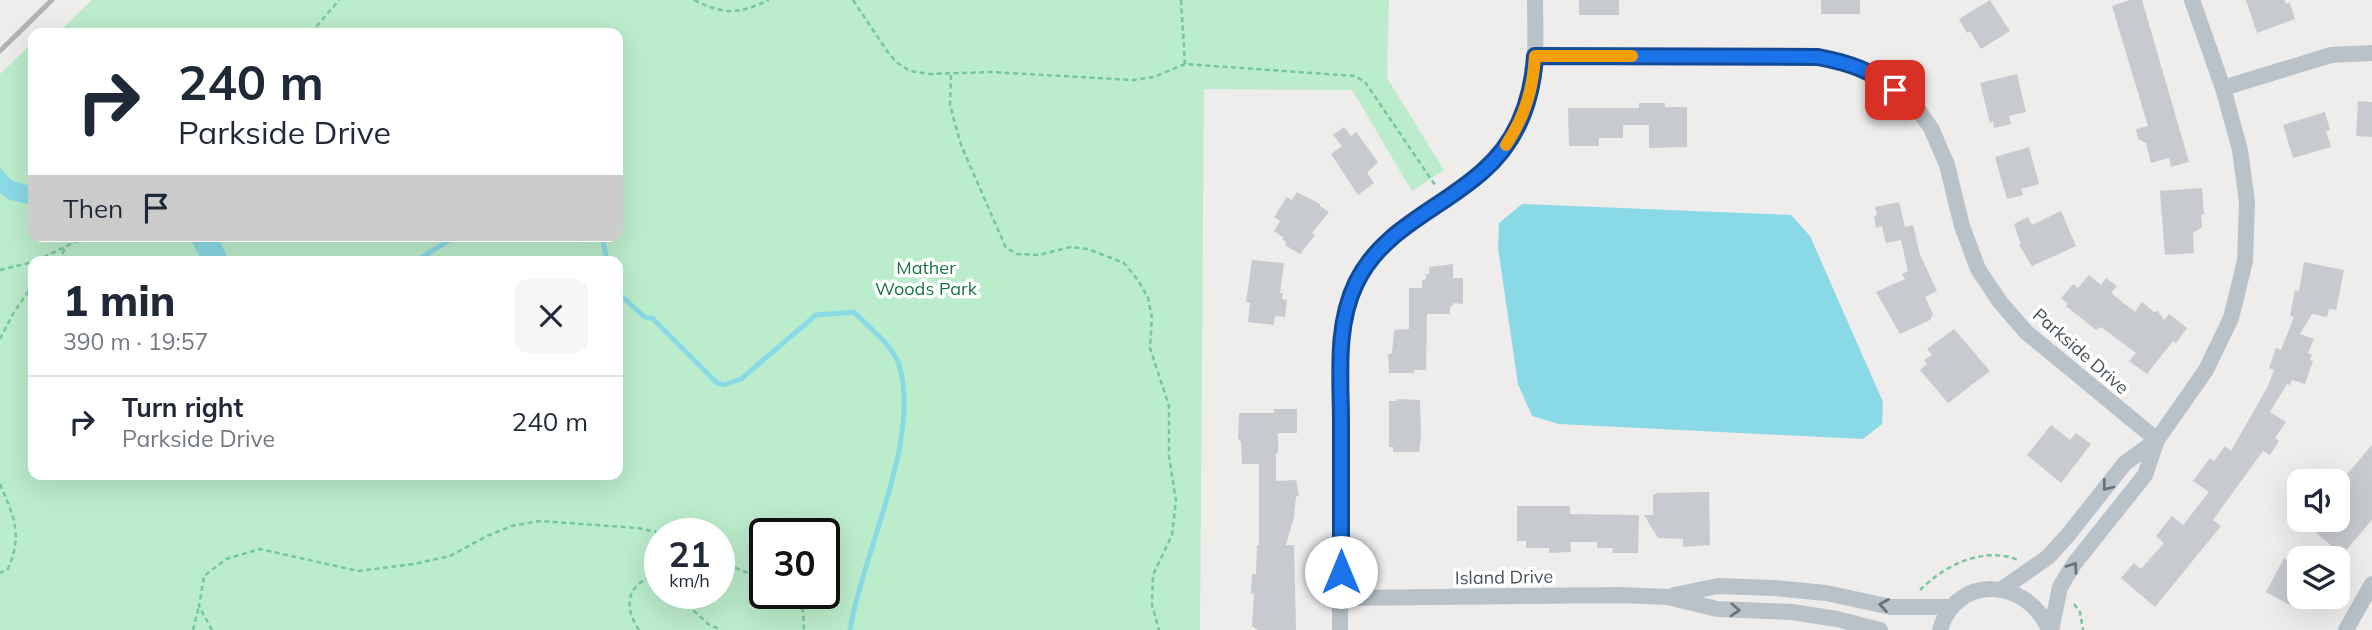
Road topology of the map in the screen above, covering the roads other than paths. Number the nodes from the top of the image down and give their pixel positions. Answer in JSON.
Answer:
{"nodes":[{"id":1,"x":1535,"y":0,"type":"edge"},
{"id":2,"x":2192,"y":0,"type":"edge"},
{"id":3,"x":2372,"y":52,"type":"edge"},
{"id":4,"x":1535,"y":56,"type":"junction"},
{"id":5,"x":2223,"y":89,"type":"junction"},
{"id":6,"x":2157,"y":440,"type":"junction"},
{"id":7,"x":2372,"y":584,"type":"edge"},
{"id":8,"x":2002,"y":589,"type":"junction"},
{"id":9,"x":1668,"y":597,"type":"junction"},
{"id":10,"x":1341,"y":598,"type":"junction"},
{"id":11,"x":1952,"y":607,"type":"junction"},
{"id":12,"x":1340,"y":630,"type":"edge"},
{"id":13,"x":1880,"y":630,"type":"edge"},
{"id":14,"x":1940,"y":630,"type":"edge"},
{"id":15,"x":2050,"y":630,"type":"edge"},
{"id":16,"x":2346,"y":630,"type":"edge"}],
"edges":[{"from":1,"to":4,"type":"street"},
{"from":2,"to":5,"type":"street"},
{"from":3,"to":5,"type":"street"},
{"from":4,"to":6,"type":"street","name":"Parkside Drive"},
{"from":4,"to":10,"type":"street"},
{"from":5,"to":6,"type":"street"},
{"from":6,"to":8,"type":"street","one_way":true},
{"from":15,"to":6,"type":"street","one_way":true},
{"from":7,"to":16,"type":"street"},
{"from":8,"to":11,"type":"street"},
{"from":8,"to":15,"type":"street"},
{"from":9,"to":10,"type":"street","name":"Island Drive"},
{"from":11,"to":9,"type":"street","name":"Island Drive","one_way":true},
{"from":9,"to":13,"type":"street","name":"Island Drive","one_way":true},
{"from":10,"to":12,"type":"street"},
{"from":11,"to":14,"type":"street"}]}
